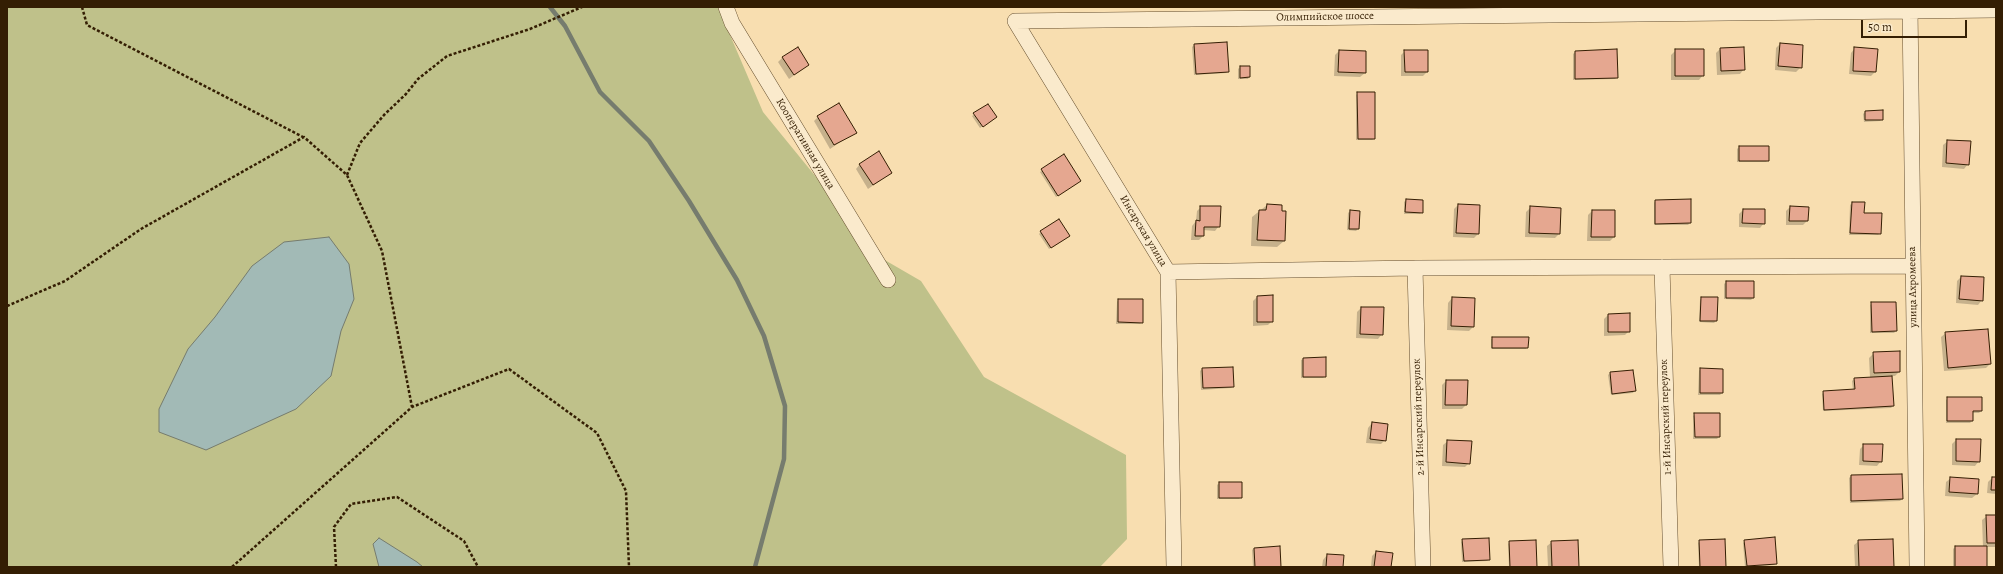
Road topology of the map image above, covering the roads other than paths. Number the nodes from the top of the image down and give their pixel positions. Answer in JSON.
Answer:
{"nodes":[{"id":1,"x":726,"y":7,"type":"edge"},
{"id":2,"x":1910,"y":9,"type":"edge"},
{"id":3,"x":1996,"y":10,"type":"edge"},
{"id":4,"x":1014,"y":14,"type":"edge"},
{"id":5,"x":1913,"y":266,"type":"junction"},
{"id":6,"x":1662,"y":267,"type":"junction"},
{"id":7,"x":1414,"y":268,"type":"junction"},
{"id":8,"x":1168,"y":272,"type":"junction"},
{"id":9,"x":888,"y":280,"type":"dead end"},
{"id":10,"x":1174,"y":567,"type":"edge"},
{"id":11,"x":1423,"y":567,"type":"edge"},
{"id":12,"x":1671,"y":567,"type":"edge"},
{"id":13,"x":1917,"y":567,"type":"edge"}],
"edges":[{"from":1,"to":9,"type":"street","name":"Кооперативная улица"},
{"from":2,"to":3,"type":"street","name":"Олимпийское шоссе"},
{"from":2,"to":4,"type":"street","name":"Олимпийское шоссе"},
{"from":2,"to":5,"type":"street","name":"улица Ахромеева"},
{"from":4,"to":8,"type":"street","name":"Инсарская улица"},
{"from":5,"to":6,"type":"street"},
{"from":5,"to":13,"type":"street","name":"улица Ахромеева"},
{"from":6,"to":7,"type":"street"},
{"from":6,"to":12,"type":"street","name":"1-й Инсарский переулок"},
{"from":7,"to":8,"type":"street"},
{"from":7,"to":11,"type":"street","name":"2-й Инсарский переулок"},
{"from":8,"to":10,"type":"street","name":"Инсарская улица"}]}
